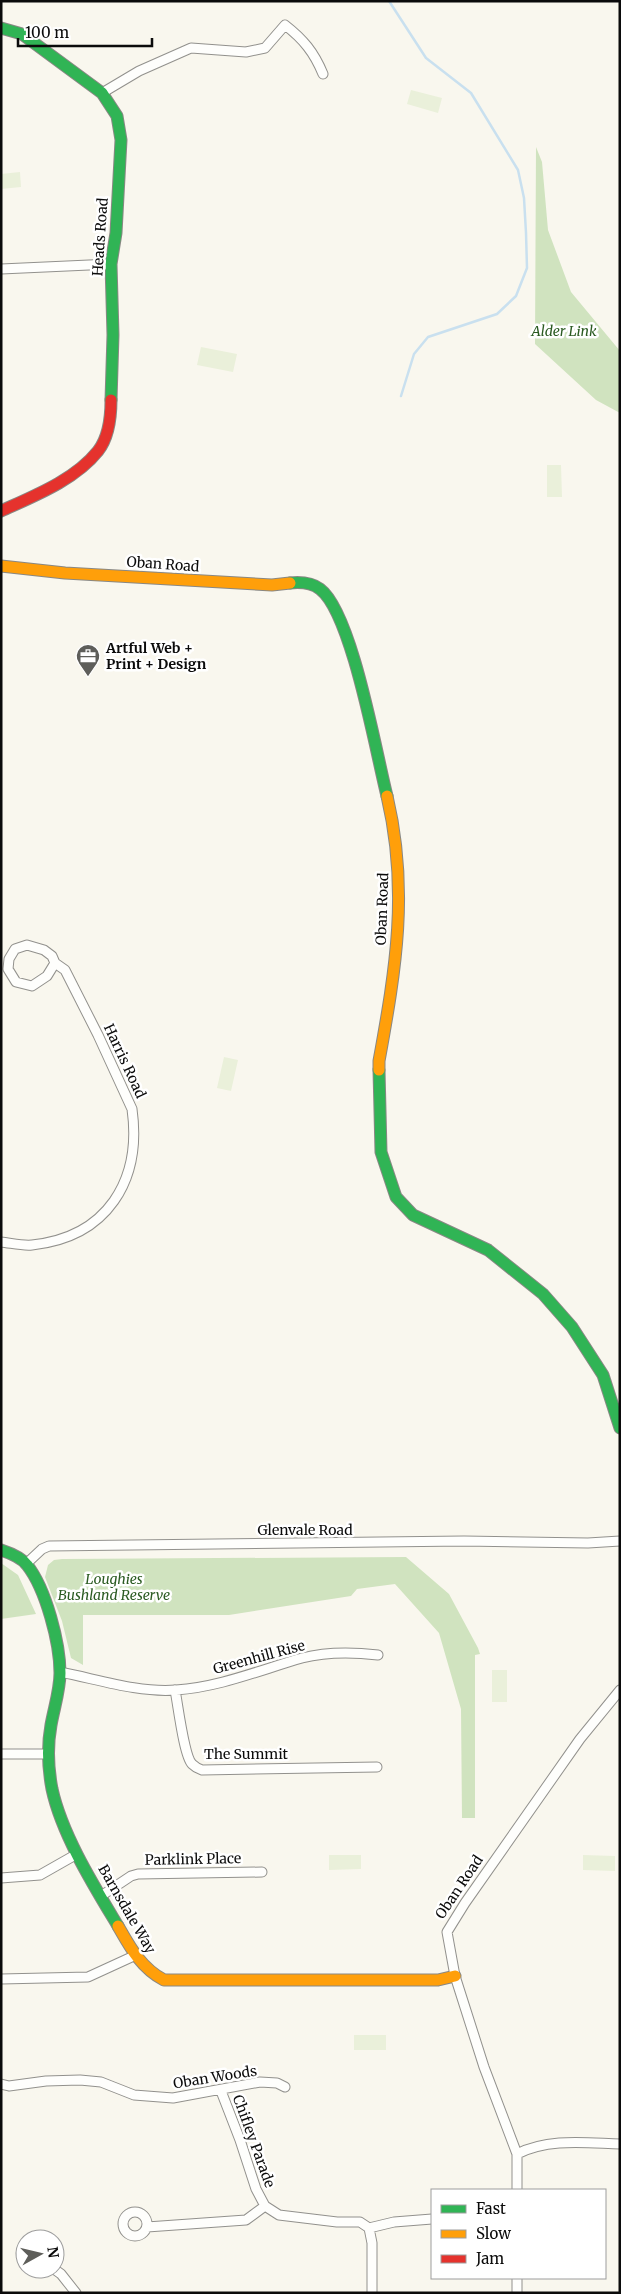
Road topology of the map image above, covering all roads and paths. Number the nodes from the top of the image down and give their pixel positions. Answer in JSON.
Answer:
{"nodes":[{"id":1,"x":1,"y":28,"type":"edge"},
{"id":2,"x":323,"y":74,"type":"dead end"},
{"id":3,"x":102,"y":93,"type":"junction"},
{"id":4,"x":111,"y":264,"type":"junction"},
{"id":5,"x":1,"y":269,"type":"edge"},
{"id":6,"x":1,"y":511,"type":"edge"},
{"id":7,"x":1,"y":566,"type":"edge"},
{"id":8,"x":55,"y":963,"type":"junction"},
{"id":9,"x":1,"y":1242,"type":"edge"},
{"id":10,"x":620,"y":1428,"type":"edge"},
{"id":11,"x":620,"y":1541,"type":"edge"},
{"id":12,"x":1,"y":1550,"type":"edge"},
{"id":13,"x":26,"y":1564,"type":"junction"},
{"id":14,"x":378,"y":1655,"type":"dead end"},
{"id":15,"x":60,"y":1672,"type":"junction"},
{"id":16,"x":175,"y":1690,"type":"junction"},
{"id":17,"x":620,"y":1690,"type":"edge"},
{"id":18,"x":1,"y":1754,"type":"edge"},
{"id":19,"x":48,"y":1754,"type":"junction"},
{"id":20,"x":377,"y":1767,"type":"dead end"},
{"id":21,"x":77,"y":1854,"type":"junction"},
{"id":22,"x":262,"y":1872,"type":"dead end"},
{"id":23,"x":1,"y":1878,"type":"edge"},
{"id":24,"x":100,"y":1896,"type":"junction"},
{"id":25,"x":136,"y":1955,"type":"junction"},
{"id":26,"x":455,"y":1976,"type":"junction"},
{"id":27,"x":1,"y":1979,"type":"edge"},
{"id":28,"x":1,"y":2084,"type":"edge"},
{"id":29,"x":285,"y":2087,"type":"dead end"},
{"id":30,"x":221,"y":2091,"type":"junction"},
{"id":31,"x":620,"y":2144,"type":"edge"},
{"id":32,"x":517,"y":2154,"type":"junction"},
{"id":33,"x":517,"y":2189,"type":"edge"},
{"id":34,"x":265,"y":2206,"type":"junction"},
{"id":35,"x":431,"y":2218,"type":"edge"},
{"id":36,"x":147,"y":2226,"type":"dead end"},
{"id":37,"x":369,"y":2228,"type":"junction"},
{"id":38,"x":65,"y":2279,"type":"edge"},
{"id":39,"x":517,"y":2279,"type":"edge"},
{"id":40,"x":76,"y":2293,"type":"edge"},
{"id":41,"x":372,"y":2293,"type":"edge"},
{"id":42,"x":517,"y":2293,"type":"edge"}],
"edges":[{"from":1,"to":3,"type":"street","name":"Heads Road"},
{"from":2,"to":3,"type":"street"},
{"from":3,"to":4,"type":"street","name":"Heads Road"},
{"from":4,"to":5,"type":"street"},
{"from":4,"to":6,"type":"street","name":"Heads Road"},
{"from":7,"to":10,"type":"street","name":"Oban Road"},
{"from":8,"to":8,"type":"street","name":"Harris Road"},
{"from":8,"to":9,"type":"street","name":"Harris Road"},
{"from":11,"to":13,"type":"street","name":"Glenvale Road"},
{"from":12,"to":13,"type":"street"},
{"from":13,"to":15,"type":"street","name":"Barnsdale Way"},
{"from":14,"to":16,"type":"street","name":"Greenhill Rise"},
{"from":15,"to":16,"type":"street","name":"Greenhill Rise"},
{"from":15,"to":19,"type":"street","name":"Barnsdale Way"},
{"from":16,"to":20,"type":"street","name":"The Summit"},
{"from":17,"to":26,"type":"street","name":"Oban Road"},
{"from":18,"to":19,"type":"street"},
{"from":19,"to":21,"type":"street","name":"Barnsdale Way"},
{"from":21,"to":23,"type":"street"},
{"from":21,"to":24,"type":"street","name":"Barnsdale Way"},
{"from":22,"to":24,"type":"street","name":"Parklink Place"},
{"from":24,"to":25,"type":"street","name":"Barnsdale Way"},
{"from":25,"to":26,"type":"street","name":"Barnsdale Way"},
{"from":25,"to":27,"type":"street"},
{"from":26,"to":32,"type":"street","name":"Oban Road"},
{"from":28,"to":30,"type":"street","name":"Oban Woods"},
{"from":29,"to":30,"type":"street","name":"Oban Woods"},
{"from":30,"to":34,"type":"street","name":"Chifley Parade"},
{"from":31,"to":32,"type":"street"},
{"from":32,"to":33,"type":"street","name":"Oban Road"},
{"from":34,"to":36,"type":"street"},
{"from":34,"to":37,"type":"street","name":"Chifley Parade"},
{"from":35,"to":37,"type":"street"},
{"from":37,"to":41,"type":"street"},
{"from":38,"to":40,"type":"street"},
{"from":39,"to":42,"type":"street"}]}
